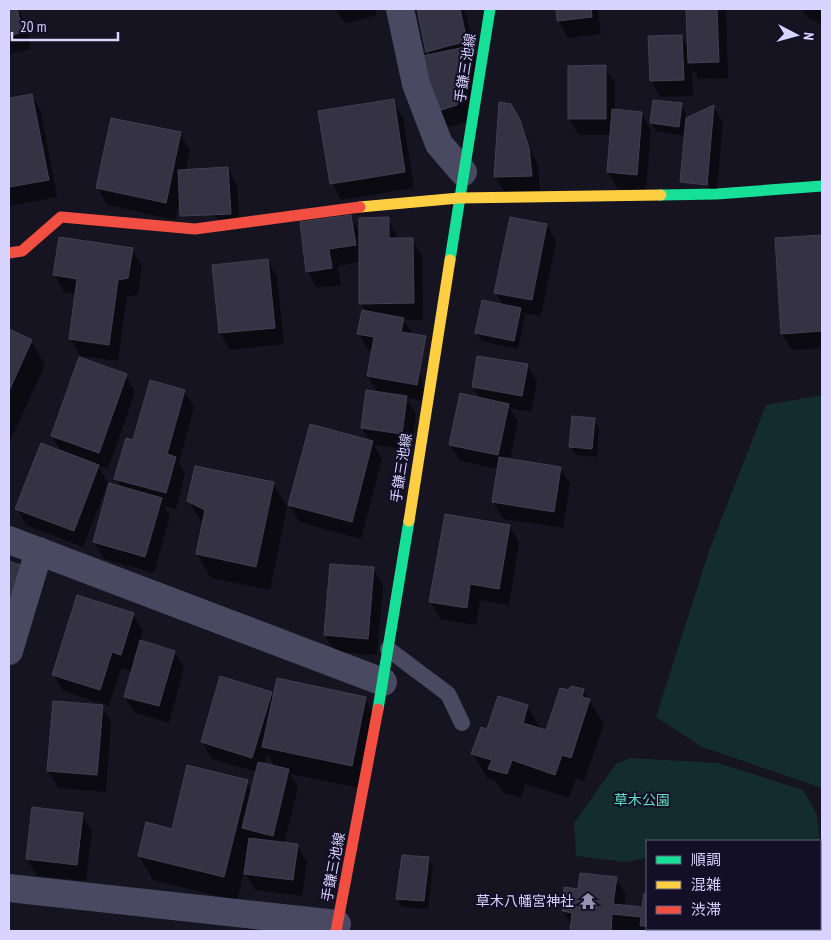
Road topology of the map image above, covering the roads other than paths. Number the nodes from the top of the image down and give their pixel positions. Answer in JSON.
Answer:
{"nodes":[{"id":1,"x":400,"y":9,"type":"edge"},
{"id":2,"x":490,"y":9,"type":"edge"},
{"id":3,"x":461,"y":185,"type":"junction"},
{"id":4,"x":822,"y":186,"type":"edge"},
{"id":5,"x":9,"y":253,"type":"edge"},
{"id":6,"x":9,"y":540,"type":"edge"},
{"id":7,"x":39,"y":552,"type":"junction"},
{"id":8,"x":388,"y":649,"type":"junction"},
{"id":9,"x":9,"y":651,"type":"edge"},
{"id":10,"x":383,"y":682,"type":"junction"},
{"id":11,"x":462,"y":723,"type":"dead end"},
{"id":12,"x":9,"y":888,"type":"edge"},
{"id":13,"x":337,"y":928,"type":"edge"}],
"edges":[{"from":1,"to":3,"type":"street"},
{"from":2,"to":3,"type":"main road","name":"手鎌三池線"},
{"from":3,"to":4,"type":"main road"},
{"from":3,"to":5,"type":"main road"},
{"from":3,"to":8,"type":"main road","name":"手鎌三池線"},
{"from":6,"to":7,"type":"street"},
{"from":7,"to":9,"type":"street"},
{"from":7,"to":10,"type":"street"},
{"from":8,"to":10,"type":"main road","name":"手鎌三池線"},
{"from":8,"to":11,"type":"lane"},
{"from":10,"to":13,"type":"main road","name":"手鎌三池線"},
{"from":12,"to":13,"type":"street"}]}
